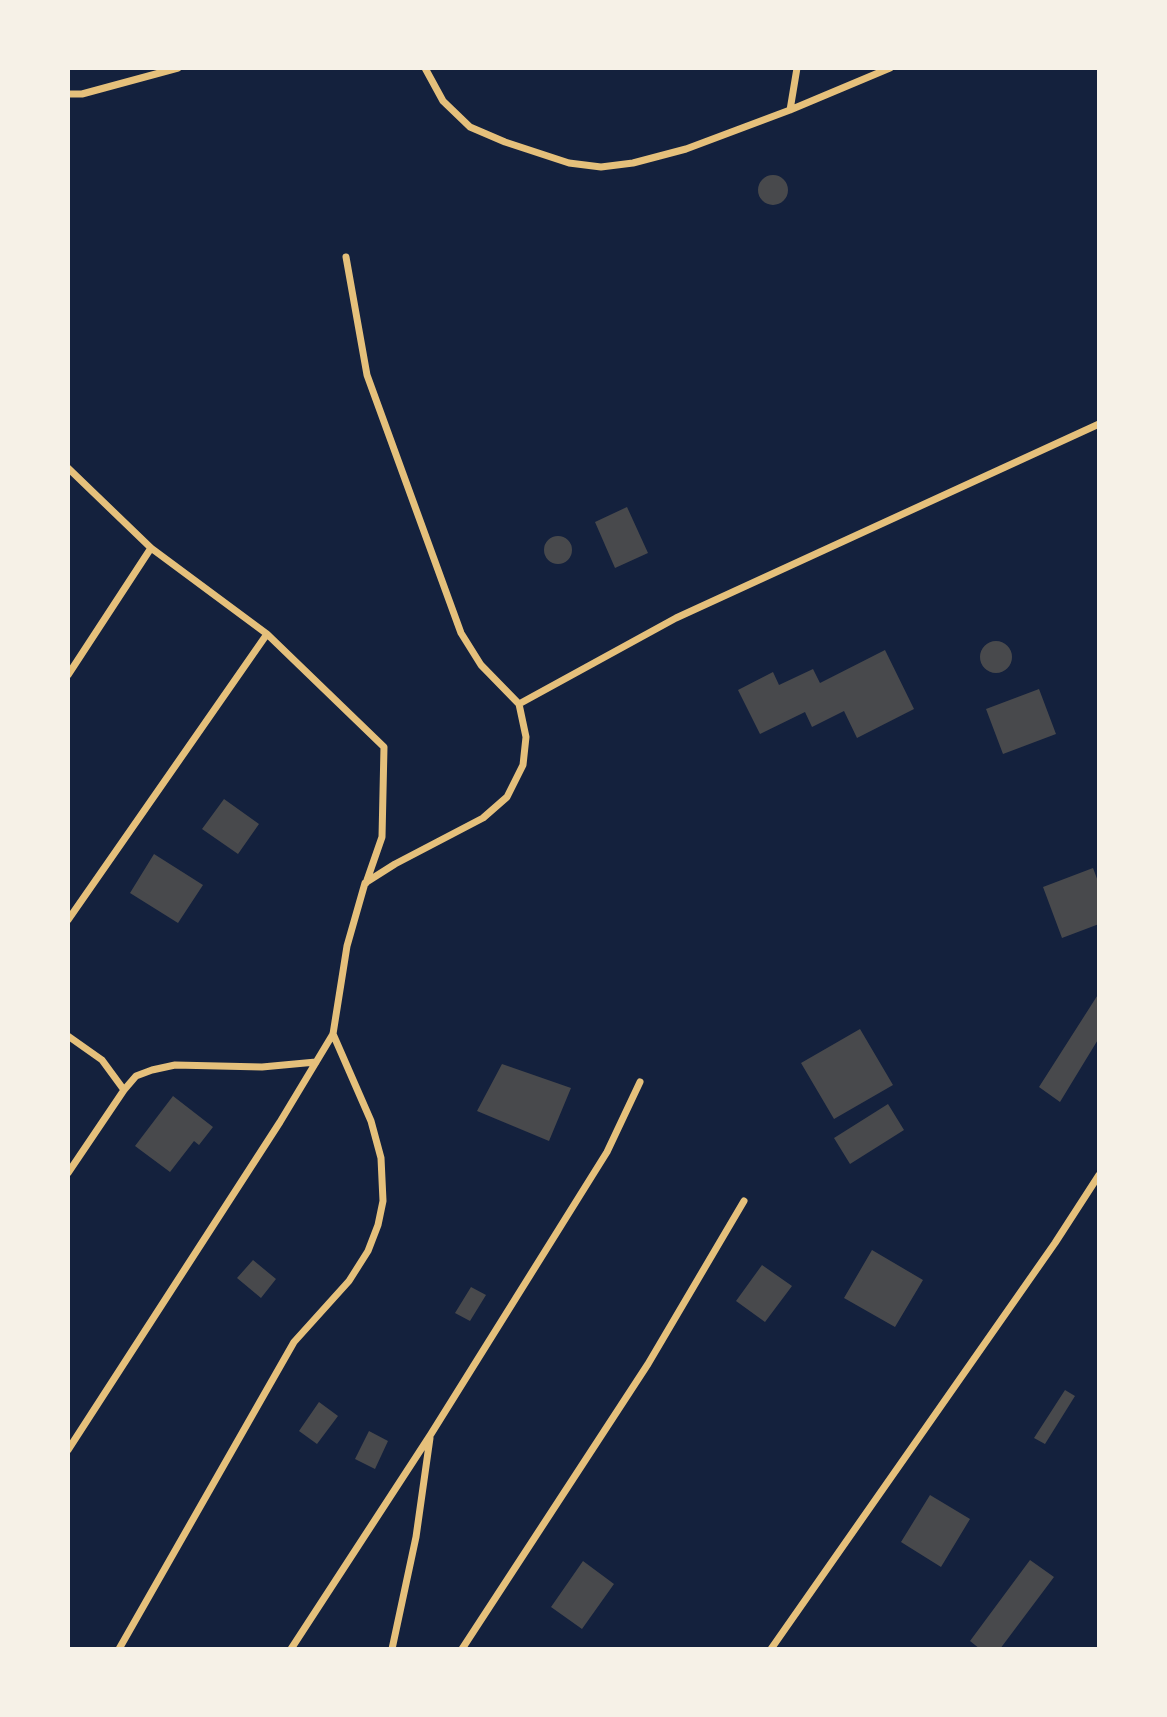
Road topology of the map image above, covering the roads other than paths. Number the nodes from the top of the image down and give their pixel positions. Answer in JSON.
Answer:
{"nodes":[{"id":1,"x":178,"y":68,"type":"edge"},
{"id":2,"x":425,"y":68,"type":"edge"},
{"id":3,"x":797,"y":68,"type":"edge"},
{"id":4,"x":890,"y":68,"type":"edge"},
{"id":5,"x":68,"y":94,"type":"edge"},
{"id":6,"x":790,"y":110,"type":"junction"},
{"id":7,"x":346,"y":257,"type":"dead end"},
{"id":8,"x":1099,"y":424,"type":"edge"},
{"id":9,"x":68,"y":468,"type":"edge"},
{"id":10,"x":151,"y":548,"type":"junction"},
{"id":11,"x":267,"y":634,"type":"junction"},
{"id":12,"x":68,"y":675,"type":"edge"},
{"id":13,"x":519,"y":704,"type":"junction"},
{"id":14,"x":365,"y":883,"type":"junction"},
{"id":15,"x":68,"y":920,"type":"edge"},
{"id":16,"x":333,"y":1034,"type":"junction"},
{"id":17,"x":68,"y":1036,"type":"edge"},
{"id":18,"x":316,"y":1062,"type":"junction"},
{"id":19,"x":640,"y":1082,"type":"dead end"},
{"id":20,"x":124,"y":1090,"type":"junction"},
{"id":21,"x":68,"y":1173,"type":"edge"},
{"id":22,"x":1099,"y":1175,"type":"edge"},
{"id":23,"x":744,"y":1201,"type":"dead end"},
{"id":24,"x":431,"y":1434,"type":"junction"},
{"id":25,"x":68,"y":1450,"type":"edge"},
{"id":26,"x":119,"y":1649,"type":"edge"},
{"id":27,"x":291,"y":1649,"type":"edge"},
{"id":28,"x":391,"y":1649,"type":"edge"},
{"id":29,"x":462,"y":1649,"type":"edge"},
{"id":30,"x":771,"y":1649,"type":"edge"}],
"edges":[{"from":1,"to":5,"type":"street"},
{"from":2,"to":6,"type":"street"},
{"from":3,"to":6,"type":"street"},
{"from":4,"to":6,"type":"street"},
{"from":7,"to":13,"type":"street"},
{"from":8,"to":13,"type":"street"},
{"from":9,"to":10,"type":"street"},
{"from":10,"to":11,"type":"street"},
{"from":10,"to":12,"type":"street"},
{"from":11,"to":14,"type":"street"},
{"from":11,"to":15,"type":"street"},
{"from":13,"to":14,"type":"street"},
{"from":14,"to":16,"type":"street"},
{"from":16,"to":18,"type":"street"},
{"from":16,"to":26,"type":"street"},
{"from":17,"to":20,"type":"street"},
{"from":18,"to":20,"type":"street"},
{"from":18,"to":25,"type":"street"},
{"from":19,"to":24,"type":"street"},
{"from":20,"to":21,"type":"street"},
{"from":22,"to":30,"type":"street"},
{"from":23,"to":29,"type":"street"},
{"from":24,"to":27,"type":"street"},
{"from":24,"to":28,"type":"street"}]}
